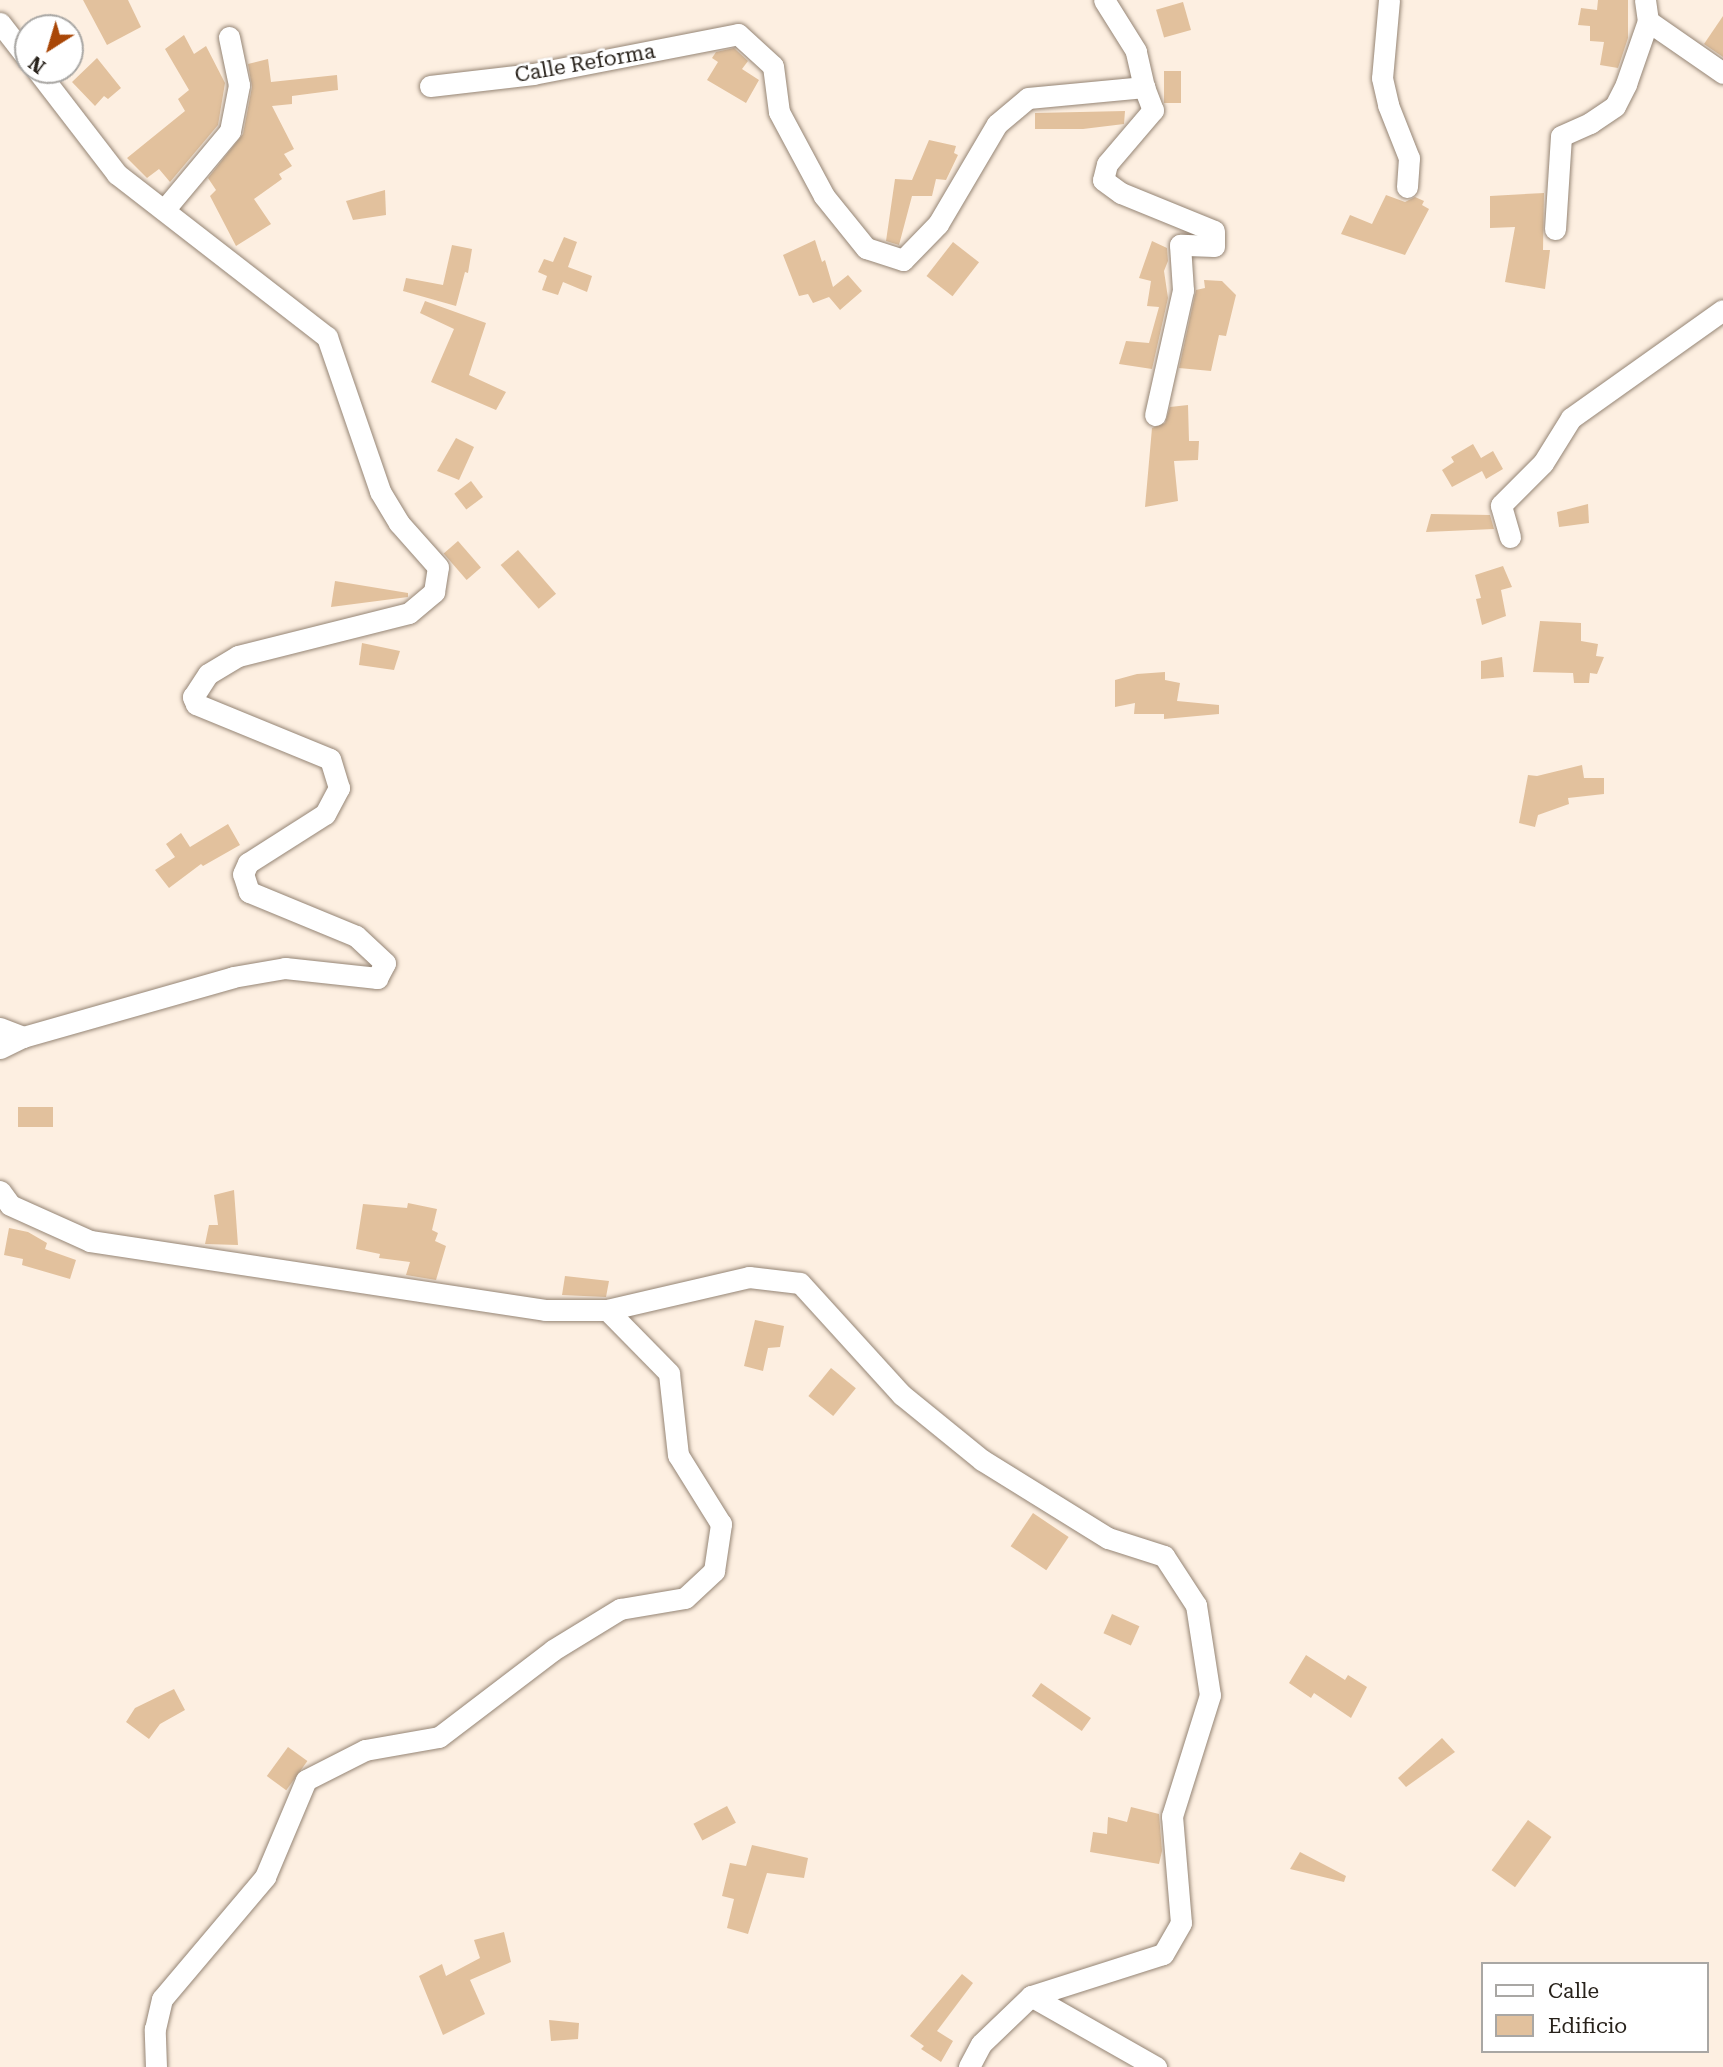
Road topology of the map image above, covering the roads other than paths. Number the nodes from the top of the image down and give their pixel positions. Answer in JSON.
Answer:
{"nodes":[{"id":1,"x":1104,"y":0,"type":"edge"},
{"id":2,"x":1389,"y":0,"type":"edge"},
{"id":3,"x":1647,"y":11,"type":"edge"},
{"id":4,"x":0,"y":23,"type":"edge"},
{"id":5,"x":229,"y":37,"type":"dead end"},
{"id":6,"x":14,"y":41,"type":"edge"},
{"id":7,"x":1723,"y":73,"type":"edge"},
{"id":8,"x":48,"y":84,"type":"edge"},
{"id":9,"x":430,"y":86,"type":"dead end"},
{"id":10,"x":1144,"y":87,"type":"junction"},
{"id":11,"x":1407,"y":187,"type":"dead end"},
{"id":12,"x":164,"y":210,"type":"junction"},
{"id":13,"x":1555,"y":229,"type":"dead end"},
{"id":14,"x":1723,"y":310,"type":"edge"},
{"id":15,"x":1154,"y":415,"type":"dead end"},
{"id":16,"x":1510,"y":537,"type":"dead end"},
{"id":17,"x":0,"y":1028,"type":"edge"},
{"id":18,"x":23,"y":1037,"type":"junction"},
{"id":19,"x":0,"y":1048,"type":"edge"},
{"id":20,"x":0,"y":1191,"type":"edge"},
{"id":21,"x":607,"y":1310,"type":"junction"},
{"id":22,"x":1031,"y":1996,"type":"junction"},
{"id":23,"x":156,"y":2067,"type":"edge"},
{"id":24,"x":969,"y":2067,"type":"edge"},
{"id":25,"x":1156,"y":2067,"type":"edge"}],
"edges":[{"from":1,"to":10,"type":"street"},
{"from":2,"to":11,"type":"street"},
{"from":3,"to":7,"type":"street"},
{"from":3,"to":13,"type":"street"},
{"from":4,"to":6,"type":"street"},
{"from":5,"to":12,"type":"street"},
{"from":8,"to":12,"type":"street"},
{"from":9,"to":10,"type":"street","name":"Calle Reforma"},
{"from":10,"to":15,"type":"street"},
{"from":12,"to":18,"type":"street"},
{"from":14,"to":16,"type":"street"},
{"from":17,"to":18,"type":"street"},
{"from":18,"to":19,"type":"street"},
{"from":20,"to":21,"type":"street"},
{"from":21,"to":22,"type":"street"},
{"from":21,"to":23,"type":"street"},
{"from":22,"to":24,"type":"street"},
{"from":22,"to":25,"type":"street"}]}
